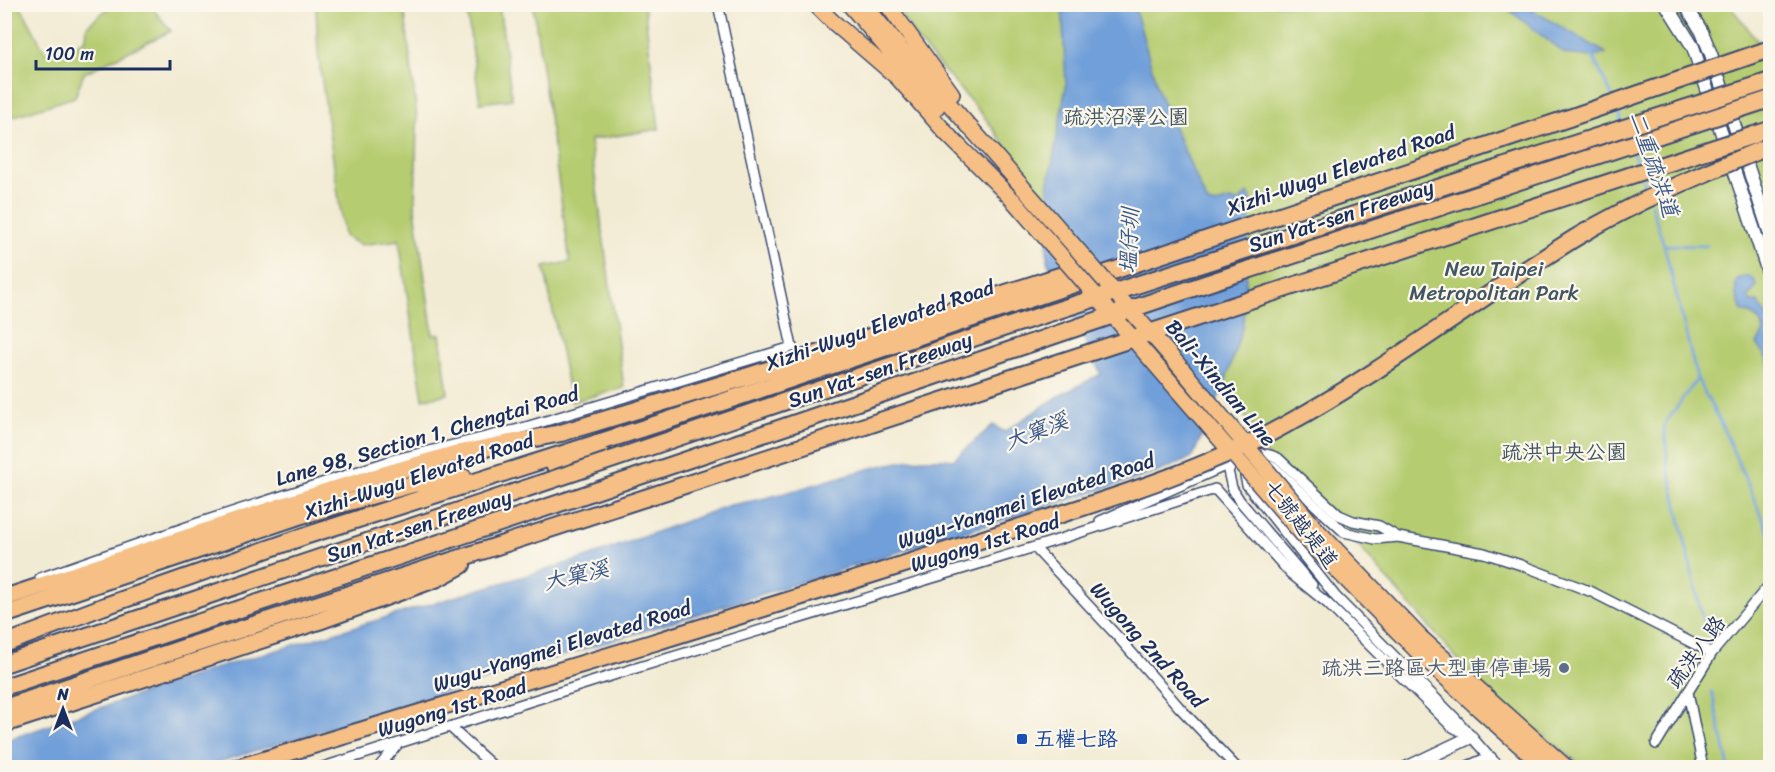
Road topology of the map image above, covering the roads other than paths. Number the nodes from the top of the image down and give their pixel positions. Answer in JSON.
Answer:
{"nodes":[{"id":1,"x":718,"y":4,"type":"edge"},
{"id":2,"x":815,"y":4,"type":"edge"},
{"id":3,"x":849,"y":4,"type":"edge"},
{"id":4,"x":864,"y":4,"type":"edge"},
{"id":5,"x":887,"y":4,"type":"edge"},
{"id":6,"x":1666,"y":4,"type":"edge"},
{"id":7,"x":1685,"y":4,"type":"edge"},
{"id":8,"x":1770,"y":49,"type":"edge"},
{"id":9,"x":1770,"y":81,"type":"edge"},
{"id":10,"x":1770,"y":99,"type":"edge"},
{"id":11,"x":1569,"y":118,"type":"junction"},
{"id":12,"x":1770,"y":130,"type":"edge"},
{"id":13,"x":1770,"y":146,"type":"edge"},
{"id":14,"x":991,"y":151,"type":"junction"},
{"id":15,"x":1012,"y":199,"type":"junction"},
{"id":16,"x":1770,"y":234,"type":"edge"},
{"id":17,"x":1770,"y":278,"type":"edge"},
{"id":18,"x":633,"y":454,"type":"junction"},
{"id":19,"x":1233,"y":462,"type":"junction"},
{"id":20,"x":572,"y":499,"type":"junction"},
{"id":21,"x":1398,"y":537,"type":"junction"},
{"id":22,"x":1051,"y":542,"type":"junction"},
{"id":23,"x":1034,"y":547,"type":"junction"},
{"id":24,"x":1770,"y":584,"type":"edge"},
{"id":25,"x":4,"y":590,"type":"edge"},
{"id":26,"x":1336,"y":597,"type":"joint"},
{"id":27,"x":4,"y":598,"type":"edge"},
{"id":28,"x":1327,"y":603,"type":"junction"},
{"id":29,"x":102,"y":607,"type":"junction"},
{"id":30,"x":4,"y":615,"type":"edge"},
{"id":31,"x":4,"y":634,"type":"edge"},
{"id":32,"x":4,"y":644,"type":"edge"},
{"id":33,"x":1712,"y":653,"type":"junction"},
{"id":34,"x":4,"y":664,"type":"edge"},
{"id":35,"x":4,"y":687,"type":"edge"},
{"id":36,"x":1688,"y":692,"type":"junction"},
{"id":37,"x":4,"y":708,"type":"edge"},
{"id":38,"x":4,"y":724,"type":"edge"},
{"id":39,"x":450,"y":727,"type":"junction"},
{"id":40,"x":1471,"y":737,"type":"junction"},
{"id":41,"x":398,"y":744,"type":"junction"},
{"id":42,"x":1656,"y":744,"type":"dead end"},
{"id":43,"x":1490,"y":758,"type":"junction"},
{"id":44,"x":340,"y":761,"type":"junction"},
{"id":45,"x":237,"y":768,"type":"edge"},
{"id":46,"x":320,"y":768,"type":"edge"},
{"id":47,"x":350,"y":768,"type":"edge"},
{"id":48,"x":378,"y":768,"type":"edge"},
{"id":49,"x":495,"y":768,"type":"edge"},
{"id":50,"x":1237,"y":768,"type":"edge"},
{"id":51,"x":1406,"y":768,"type":"edge"},
{"id":52,"x":1467,"y":768,"type":"edge"},
{"id":53,"x":1502,"y":768,"type":"edge"},
{"id":54,"x":1545,"y":768,"type":"edge"},
{"id":55,"x":1568,"y":768,"type":"edge"},
{"id":56,"x":1703,"y":768,"type":"edge"}],
"edges":[{"from":1,"to":25,"type":"street","name":"Lane 98, Section 1, Chengtai Road"},
{"from":2,"to":15,"type":"highway"},
{"from":3,"to":15,"type":"highway","name":"Bali-Xindian Line"},
{"from":4,"to":14,"type":"highway","name":"Bali-Xindian Line"},
{"from":5,"to":14,"type":"highway"},
{"from":6,"to":17,"type":"street"},
{"from":7,"to":16,"type":"street"},
{"from":8,"to":11,"type":"highway","name":"Xizhi-Wugu Elevated Road","bridge":true},
{"from":9,"to":18,"type":"highway","name":"Sun Yat-sen Freeway","bridge":true},
{"from":10,"to":20,"type":"highway","name":"Sun Yat-sen Freeway","bridge":true},
{"from":11,"to":27,"type":"highway","bridge":true},
{"from":11,"to":29,"type":"highway","name":"Xizhi-Wugu Elevated Road","bridge":true},
{"from":12,"to":37,"type":"highway","bridge":true},
{"from":13,"to":45,"type":"highway","name":"Wugu-Yangmei Elevated Road","bridge":true},
{"from":14,"to":55,"type":"highway","name":"Bali-Xindian Line","bridge":true},
{"from":15,"to":54,"type":"highway","name":"Bali-Xindian Line","bridge":true},
{"from":18,"to":30,"type":"highway","bridge":true},
{"from":18,"to":34,"type":"highway","name":"Sun Yat-sen Freeway","bridge":true},
{"from":19,"to":21,"type":"street","name":"七號越堤道"},
{"from":19,"to":22,"type":"street","name":"七號越堤道"},
{"from":19,"to":28,"type":"street","name":"七號越堤道"},
{"from":20,"to":35,"type":"highway","name":"Sun Yat-sen Freeway","bridge":true},
{"from":20,"to":38,"type":"highway","bridge":true},
{"from":21,"to":26,"type":"street","name":"七號越堤道"},
{"from":21,"to":33,"type":"street","name":"七號越堤道"},
{"from":22,"to":23,"type":"street","name":"Wugong 1st Road"},
{"from":22,"to":28,"type":"street","name":"Wugong 1st Road"},
{"from":23,"to":39,"type":"street","name":"Wugong 1st Road"},
{"from":23,"to":50,"type":"street","name":"Wugong 2nd Road"},
{"from":24,"to":33,"type":"street","name":"疏洪八路"},
{"from":26,"to":40,"type":"street","name":"Wugong 1st Road"},
{"from":28,"to":40,"type":"street","name":"Wugong 1st Road"},
{"from":29,"to":31,"type":"highway"},
{"from":29,"to":32,"type":"highway","name":"Xizhi-Wugu Elevated Road"},
{"from":33,"to":36,"type":"street","name":"疏洪八路"},
{"from":36,"to":42,"type":"street","name":"疏洪八路"},
{"from":36,"to":56,"type":"street"},
{"from":39,"to":41,"type":"street","name":"Wugong 1st Road"},
{"from":39,"to":49,"type":"street"},
{"from":40,"to":43,"type":"street","name":"Wugong 1st Road"},
{"from":40,"to":51,"type":"street"},
{"from":41,"to":44,"type":"street","name":"Wugong 1st Road"},
{"from":41,"to":48,"type":"street"},
{"from":43,"to":52,"type":"street"},
{"from":43,"to":53,"type":"street","name":"Wugong 1st Road"},
{"from":44,"to":46,"type":"street","name":"Wugong 1st Road"},
{"from":44,"to":47,"type":"street"}]}
